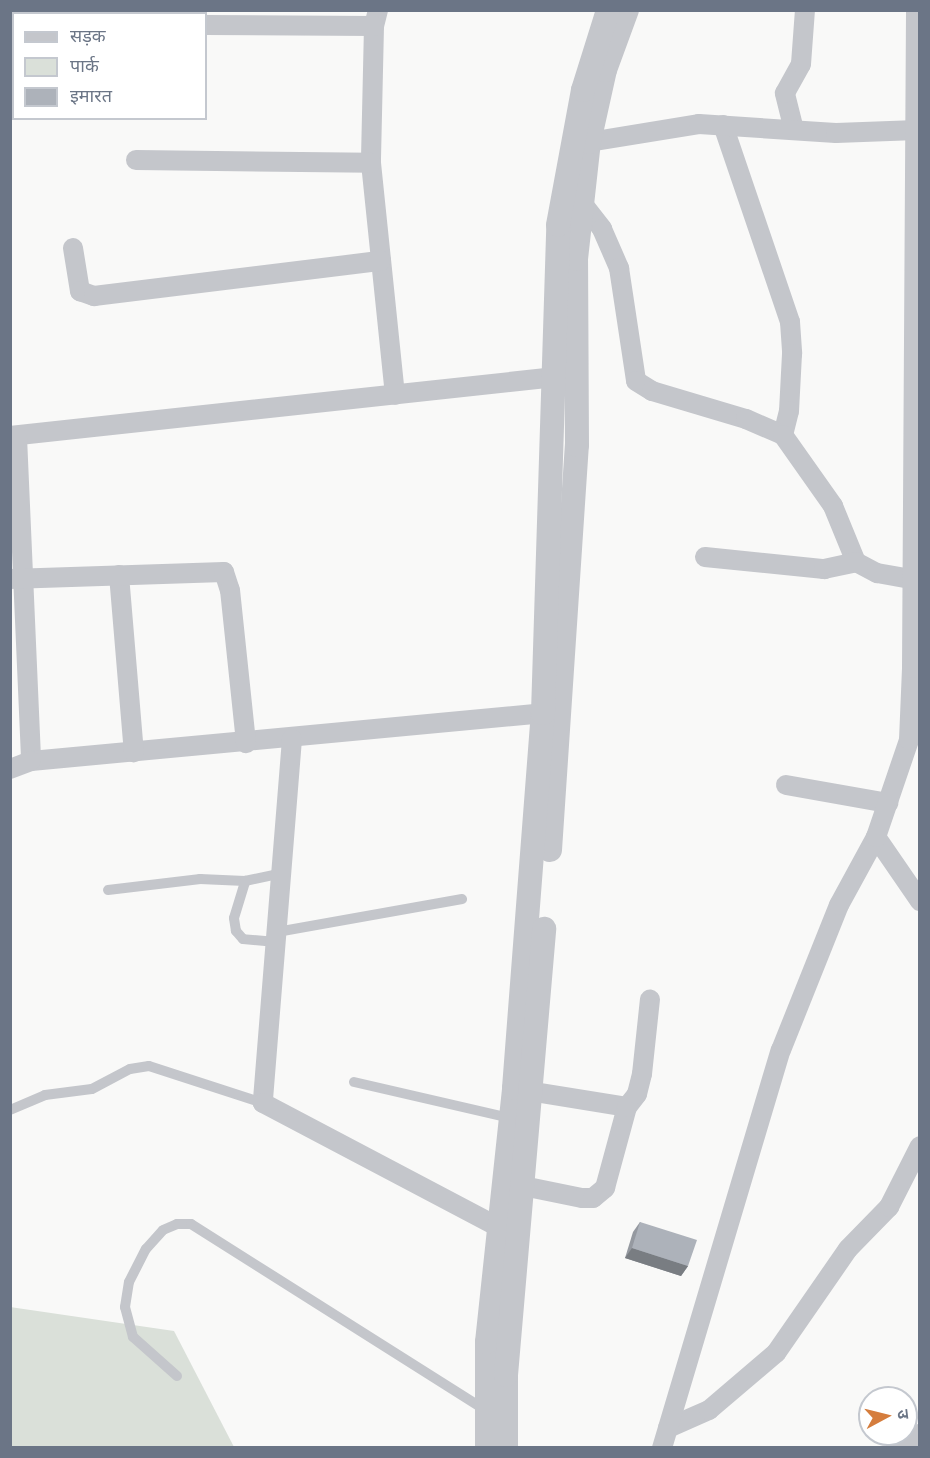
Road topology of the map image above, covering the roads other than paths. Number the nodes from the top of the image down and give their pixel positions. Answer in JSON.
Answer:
{"nodes":[{"id":1,"x":608,"y":10,"type":"edge"},
{"id":2,"x":627,"y":10,"type":"edge"},
{"id":3,"x":805,"y":10,"type":"edge"},
{"id":4,"x":916,"y":10,"type":"edge"},
{"id":5,"x":241,"y":17,"type":"edge"},
{"id":6,"x":376,"y":18,"type":"edge"},
{"id":7,"x":207,"y":25,"type":"edge"},
{"id":8,"x":919,"y":40,"type":"edge"},
{"id":9,"x":723,"y":125,"type":"junction"},
{"id":10,"x":794,"y":130,"type":"junction"},
{"id":11,"x":917,"y":130,"type":"junction"},
{"id":12,"x":589,"y":142,"type":"junction"},
{"id":13,"x":136,"y":160,"type":"dead end"},
{"id":14,"x":371,"y":163,"type":"junction"},
{"id":15,"x":582,"y":203,"type":"junction"},
{"id":16,"x":917,"y":209,"type":"edge"},
{"id":17,"x":73,"y":249,"type":"dead end"},
{"id":18,"x":381,"y":261,"type":"junction"},
{"id":19,"x":565,"y":376,"type":"junction"},
{"id":20,"x":395,"y":395,"type":"junction"},
{"id":21,"x":783,"y":435,"type":"junction"},
{"id":22,"x":14,"y":437,"type":"edge"},
{"id":23,"x":915,"y":441,"type":"edge"},
{"id":24,"x":705,"y":557,"type":"dead end"},
{"id":25,"x":856,"y":562,"type":"junction"},
{"id":26,"x":119,"y":575,"type":"junction"},
{"id":27,"x":18,"y":579,"type":"edge"},
{"id":28,"x":911,"y":579,"type":"junction"},
{"id":29,"x":916,"y":667,"type":"edge"},
{"id":30,"x":552,"y":712,"type":"junction"},
{"id":31,"x":292,"y":739,"type":"junction"},
{"id":32,"x":914,"y":740,"type":"edge"},
{"id":33,"x":246,"y":743,"type":"junction"},
{"id":34,"x":134,"y":752,"type":"junction"},
{"id":35,"x":31,"y":761,"type":"junction"},
{"id":36,"x":10,"y":769,"type":"edge"},
{"id":37,"x":786,"y":785,"type":"dead end"},
{"id":38,"x":888,"y":803,"type":"junction"},
{"id":39,"x":876,"y":837,"type":"junction"},
{"id":40,"x":282,"y":873,"type":"junction"},
{"id":41,"x":245,"y":881,"type":"junction"},
{"id":42,"x":108,"y":890,"type":"dead end"},
{"id":43,"x":462,"y":899,"type":"dead end"},
{"id":44,"x":920,"y":901,"type":"edge"},
{"id":45,"x":277,"y":937,"type":"junction"},
{"id":46,"x":650,"y":999,"type":"dead end"},
{"id":47,"x":354,"y":1082,"type":"dead end"},
{"id":48,"x":523,"y":1090,"type":"junction"},
{"id":49,"x":263,"y":1103,"type":"junction"},
{"id":50,"x":627,"y":1107,"type":"junction"},
{"id":51,"x":10,"y":1110,"type":"edge"},
{"id":52,"x":510,"y":1118,"type":"junction"},
{"id":53,"x":920,"y":1146,"type":"edge"},
{"id":54,"x":523,"y":1186,"type":"junction"},
{"id":55,"x":910,"y":1186,"type":"edge"},
{"id":56,"x":500,"y":1228,"type":"junction"},
{"id":57,"x":177,"y":1376,"type":"dead end"},
{"id":58,"x":494,"y":1415,"type":"junction"},
{"id":59,"x":668,"y":1428,"type":"junction"},
{"id":60,"x":920,"y":1436,"type":"edge"},
{"id":61,"x":487,"y":1448,"type":"edge"},
{"id":62,"x":506,"y":1448,"type":"edge"},
{"id":63,"x":662,"y":1448,"type":"edge"},
{"id":64,"x":898,"y":1448,"type":"edge"}],
"edges":[{"from":1,"to":19,"type":"street"},
{"from":2,"to":12,"type":"street"},
{"from":3,"to":10,"type":"street"},
{"from":4,"to":8,"type":"street"},
{"from":5,"to":6,"type":"street"},
{"from":5,"to":7,"type":"street"},
{"from":6,"to":14,"type":"street"},
{"from":8,"to":11,"type":"street"},
{"from":9,"to":10,"type":"street"},
{"from":9,"to":12,"type":"street"},
{"from":9,"to":21,"type":"street"},
{"from":10,"to":11,"type":"street"},
{"from":11,"to":16,"type":"street"},
{"from":12,"to":15,"type":"street"},
{"from":13,"to":14,"type":"street"},
{"from":14,"to":18,"type":"street"},
{"from":15,"to":19,"type":"street"},
{"from":15,"to":21,"type":"street"},
{"from":16,"to":23,"type":"street"},
{"from":17,"to":18,"type":"street"},
{"from":18,"to":20,"type":"street"},
{"from":19,"to":20,"type":"street"},
{"from":19,"to":30,"type":"street"},
{"from":20,"to":22,"type":"street"},
{"from":21,"to":25,"type":"street"},
{"from":22,"to":27,"type":"street"},
{"from":23,"to":28,"type":"street"},
{"from":24,"to":25,"type":"street"},
{"from":25,"to":28,"type":"street"},
{"from":26,"to":27,"type":"street"},
{"from":26,"to":33,"type":"street"},
{"from":26,"to":34,"type":"street"},
{"from":27,"to":35,"type":"street"},
{"from":28,"to":29,"type":"street"},
{"from":29,"to":32,"type":"street"},
{"from":30,"to":31,"type":"street"},
{"from":30,"to":48,"type":"street"},
{"from":31,"to":33,"type":"street"},
{"from":31,"to":40,"type":"street"},
{"from":32,"to":38,"type":"street"},
{"from":33,"to":34,"type":"street"},
{"from":34,"to":35,"type":"street"},
{"from":35,"to":36,"type":"street"},
{"from":37,"to":38,"type":"street"},
{"from":38,"to":39,"type":"street"},
{"from":39,"to":44,"type":"street"},
{"from":39,"to":59,"type":"street"},
{"from":40,"to":41,"type":"lane"},
{"from":40,"to":45,"type":"street"},
{"from":41,"to":42,"type":"lane"},
{"from":41,"to":45,"type":"lane"},
{"from":43,"to":45,"type":"lane"},
{"from":45,"to":49,"type":"street"},
{"from":46,"to":50,"type":"street"},
{"from":47,"to":52,"type":"lane"},
{"from":48,"to":50,"type":"street"},
{"from":48,"to":52,"type":"street"},
{"from":48,"to":54,"type":"street"},
{"from":49,"to":51,"type":"lane"},
{"from":49,"to":56,"type":"street"},
{"from":50,"to":54,"type":"street"},
{"from":52,"to":56,"type":"street"},
{"from":53,"to":55,"type":"street"},
{"from":54,"to":58,"type":"street"},
{"from":55,"to":59,"type":"street"},
{"from":56,"to":58,"type":"street"},
{"from":57,"to":58,"type":"lane"},
{"from":58,"to":61,"type":"street"},
{"from":58,"to":62,"type":"street"},
{"from":59,"to":63,"type":"street"},
{"from":60,"to":64,"type":"street"}]}
